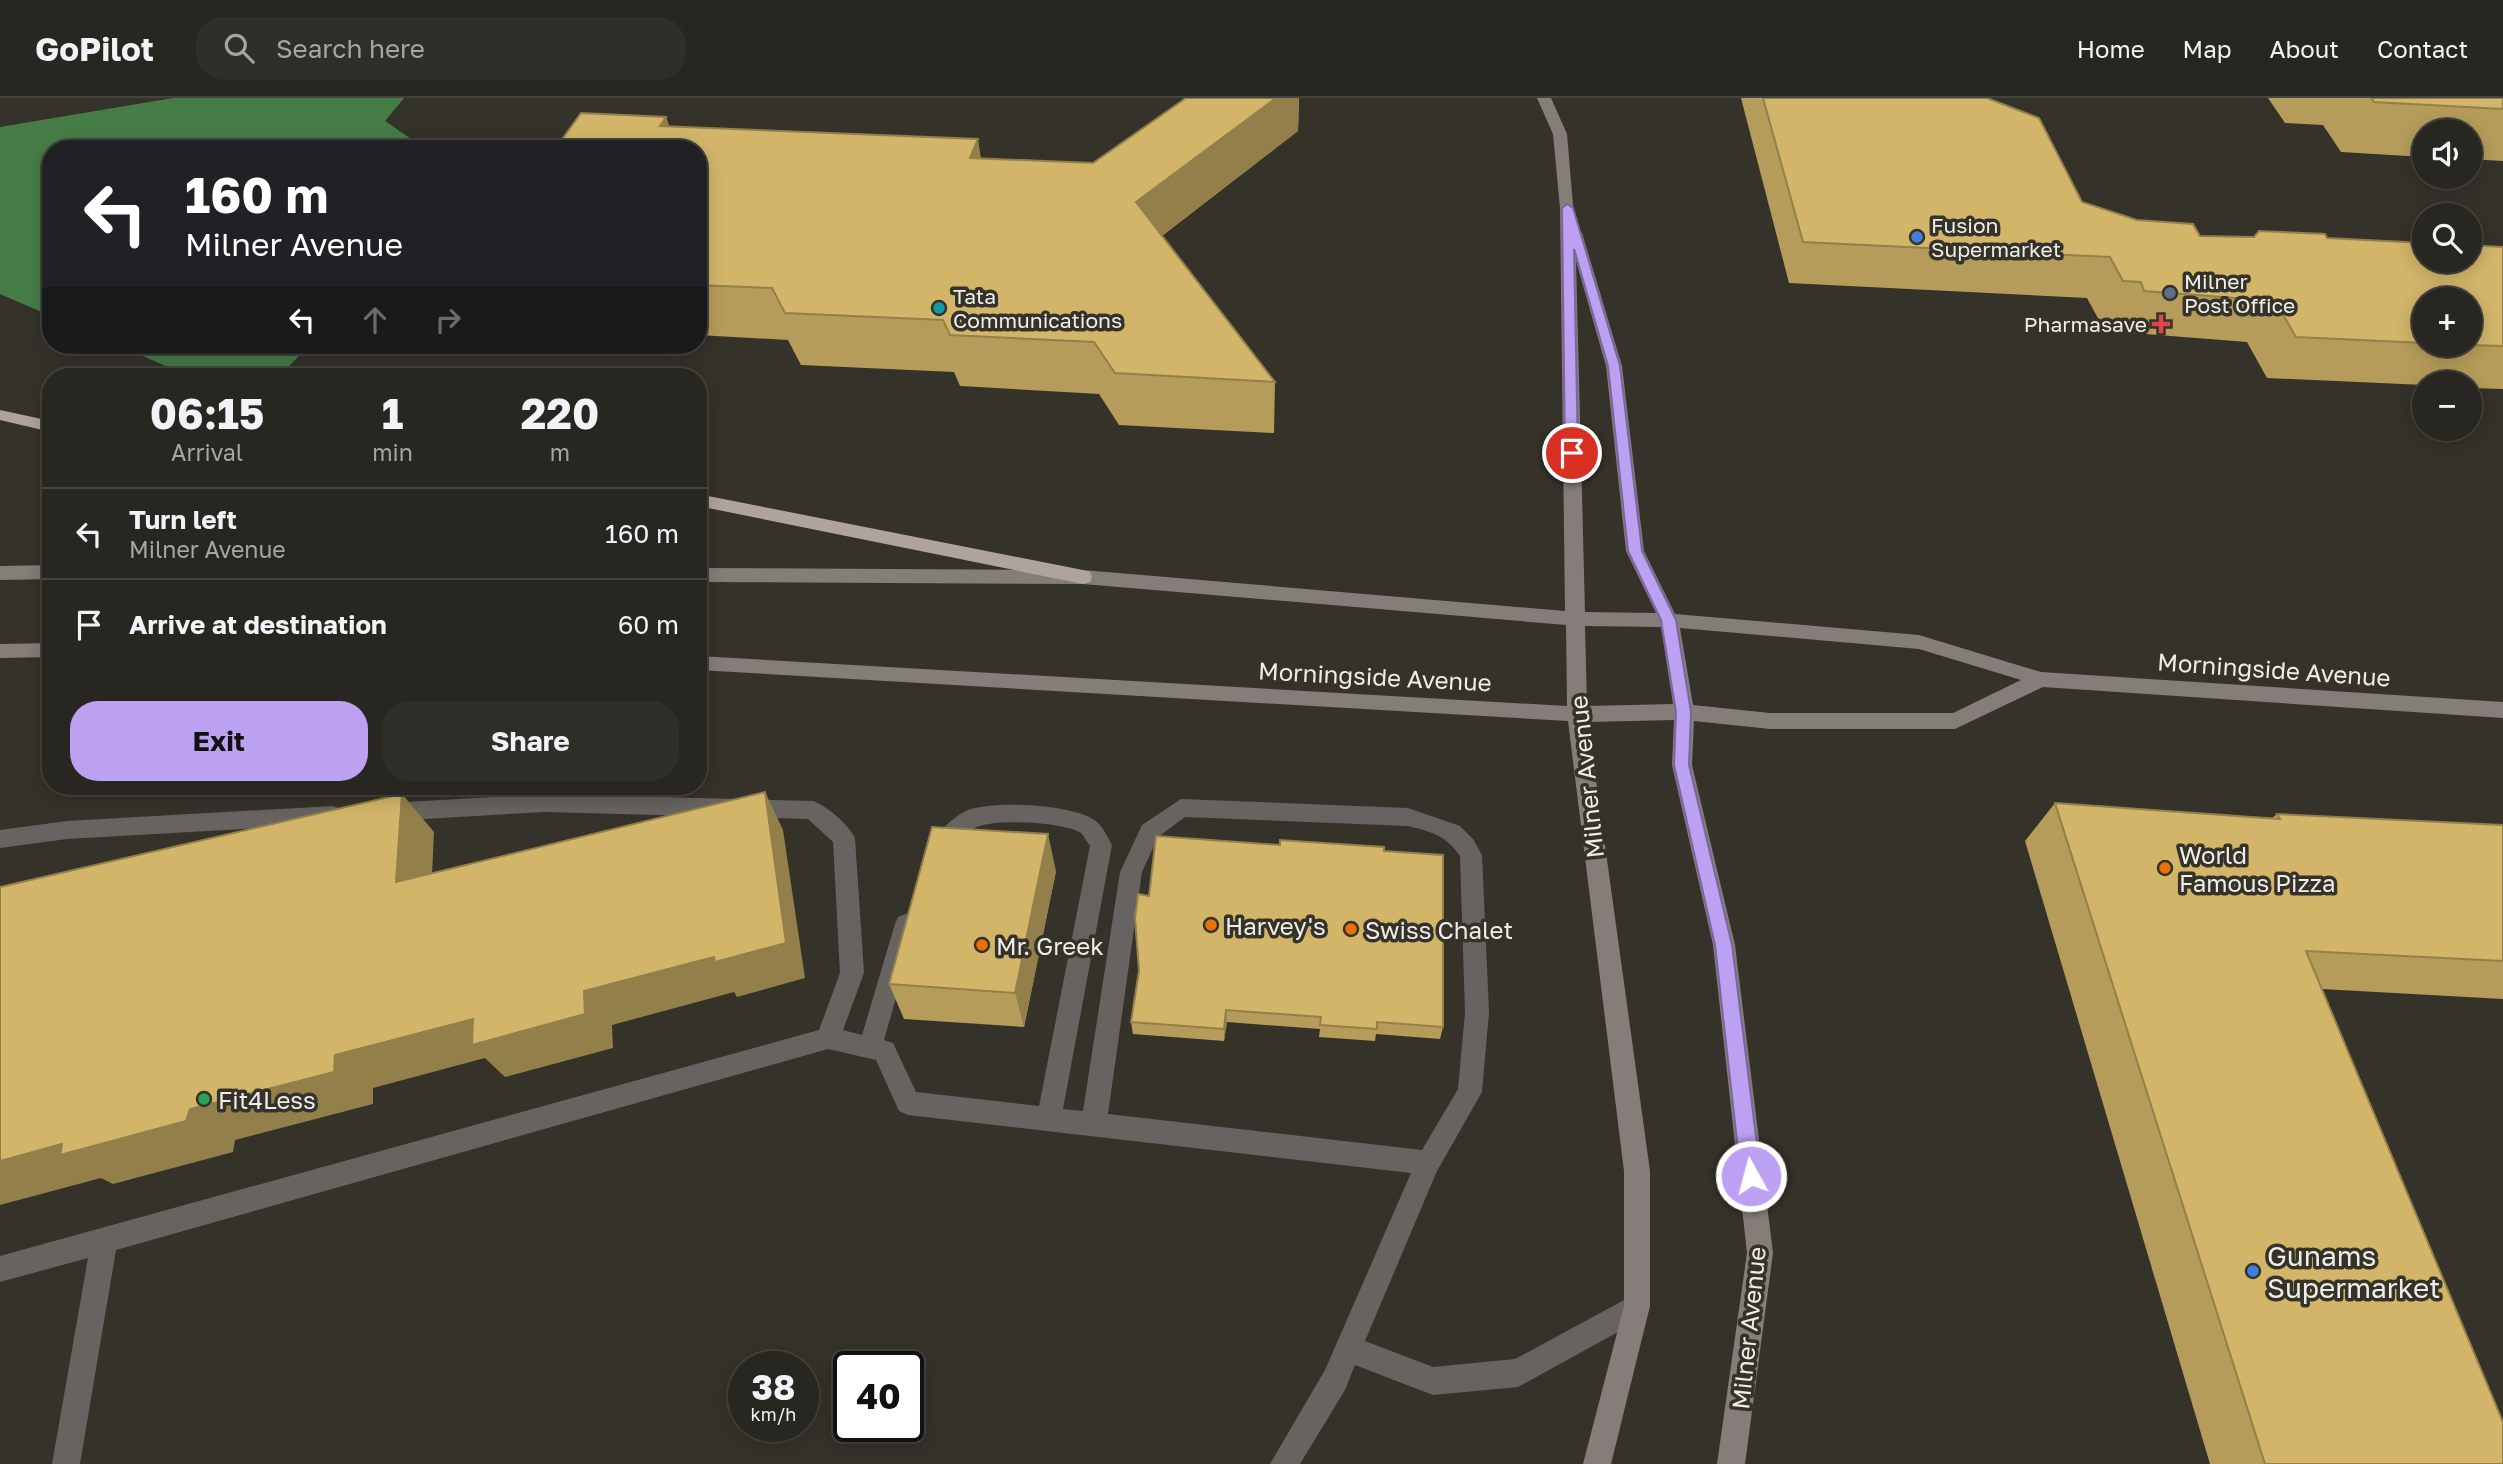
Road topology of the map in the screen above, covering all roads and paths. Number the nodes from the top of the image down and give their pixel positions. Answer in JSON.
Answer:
{"nodes":[{"id":1,"x":1544,"y":98,"type":"edge"},
{"id":2,"x":1567,"y":208,"type":"junction"},
{"id":3,"x":0,"y":415,"type":"edge"},
{"id":4,"x":42,"y":425,"type":"edge"},
{"id":5,"x":707,"y":502,"type":"edge"},
{"id":6,"x":42,"y":572,"type":"edge"},
{"id":7,"x":0,"y":573,"type":"edge"},
{"id":8,"x":707,"y":575,"type":"edge"},
{"id":9,"x":1083,"y":577,"type":"junction"},
{"id":10,"x":1575,"y":619,"type":"junction"},
{"id":11,"x":1669,"y":620,"type":"junction"},
{"id":12,"x":42,"y":650,"type":"edge"},
{"id":13,"x":0,"y":651,"type":"edge"},
{"id":14,"x":707,"y":664,"type":"edge"},
{"id":15,"x":2040,"y":679,"type":"junction"},
{"id":16,"x":2503,"y":710,"type":"edge"},
{"id":17,"x":1684,"y":712,"type":"junction"},
{"id":18,"x":1577,"y":714,"type":"junction"},
{"id":19,"x":0,"y":839,"type":"edge"},
{"id":20,"x":928,"y":866,"type":"edge"},
{"id":21,"x":913,"y":900,"type":"edge"},
{"id":22,"x":828,"y":1038,"type":"junction"},
{"id":23,"x":870,"y":1048,"type":"junction"},
{"id":24,"x":1049,"y":1118,"type":"junction"},
{"id":25,"x":1094,"y":1123,"type":"junction"},
{"id":26,"x":1428,"y":1163,"type":"junction"},
{"id":27,"x":104,"y":1240,"type":"junction"},
{"id":28,"x":0,"y":1269,"type":"edge"},
{"id":29,"x":1637,"y":1306,"type":"junction"},
{"id":30,"x":1347,"y":1348,"type":"junction"},
{"id":31,"x":66,"y":1464,"type":"edge"},
{"id":32,"x":1284,"y":1464,"type":"edge"},
{"id":33,"x":1597,"y":1464,"type":"edge"},
{"id":34,"x":1731,"y":1464,"type":"edge"}],
"edges":[{"from":1,"to":2,"type":"main road","name":"Milner Avenue"},
{"from":2,"to":10,"type":"main road","name":"Milner Avenue"},
{"from":2,"to":11,"type":"main road","name":"Milner Avenue"},
{"from":3,"to":4,"type":"highway"},
{"from":5,"to":9,"type":"highway"},
{"from":6,"to":7,"type":"main road"},
{"from":8,"to":9,"type":"main road","name":"Morningside Avenue"},
{"from":9,"to":10,"type":"main road","name":"Morningside Avenue"},
{"from":10,"to":11,"type":"main road","name":"Morningside Avenue"},
{"from":10,"to":18,"type":"main road","name":"Milner Avenue"},
{"from":11,"to":15,"type":"main road","name":"Morningside Avenue"},
{"from":11,"to":17,"type":"main road","name":"Milner Avenue"},
{"from":12,"to":13,"type":"main road"},
{"from":14,"to":18,"type":"main road","name":"Morningside Avenue"},
{"from":15,"to":16,"type":"main road","name":"Morningside Avenue"},
{"from":15,"to":17,"type":"main road","name":"Morningside Avenue"},
{"from":17,"to":18,"type":"main road","name":"Morningside Avenue"},
{"from":17,"to":34,"type":"main road","name":"Milner Avenue"},
{"from":18,"to":29,"type":"main road","name":"Milner Avenue"},
{"from":19,"to":22,"type":"lane"},
{"from":20,"to":24,"type":"lane"},
{"from":21,"to":23,"type":"lane"},
{"from":22,"to":23,"type":"lane"},
{"from":22,"to":27,"type":"lane"},
{"from":23,"to":24,"type":"lane"},
{"from":24,"to":25,"type":"lane"},
{"from":25,"to":26,"type":"lane"},
{"from":25,"to":26,"type":"lane"},
{"from":26,"to":30,"type":"lane"},
{"from":27,"to":28,"type":"lane"},
{"from":27,"to":31,"type":"lane"},
{"from":29,"to":30,"type":"lane"},
{"from":29,"to":33,"type":"main road","name":"Milner Avenue"},
{"from":30,"to":32,"type":"lane"}]}
